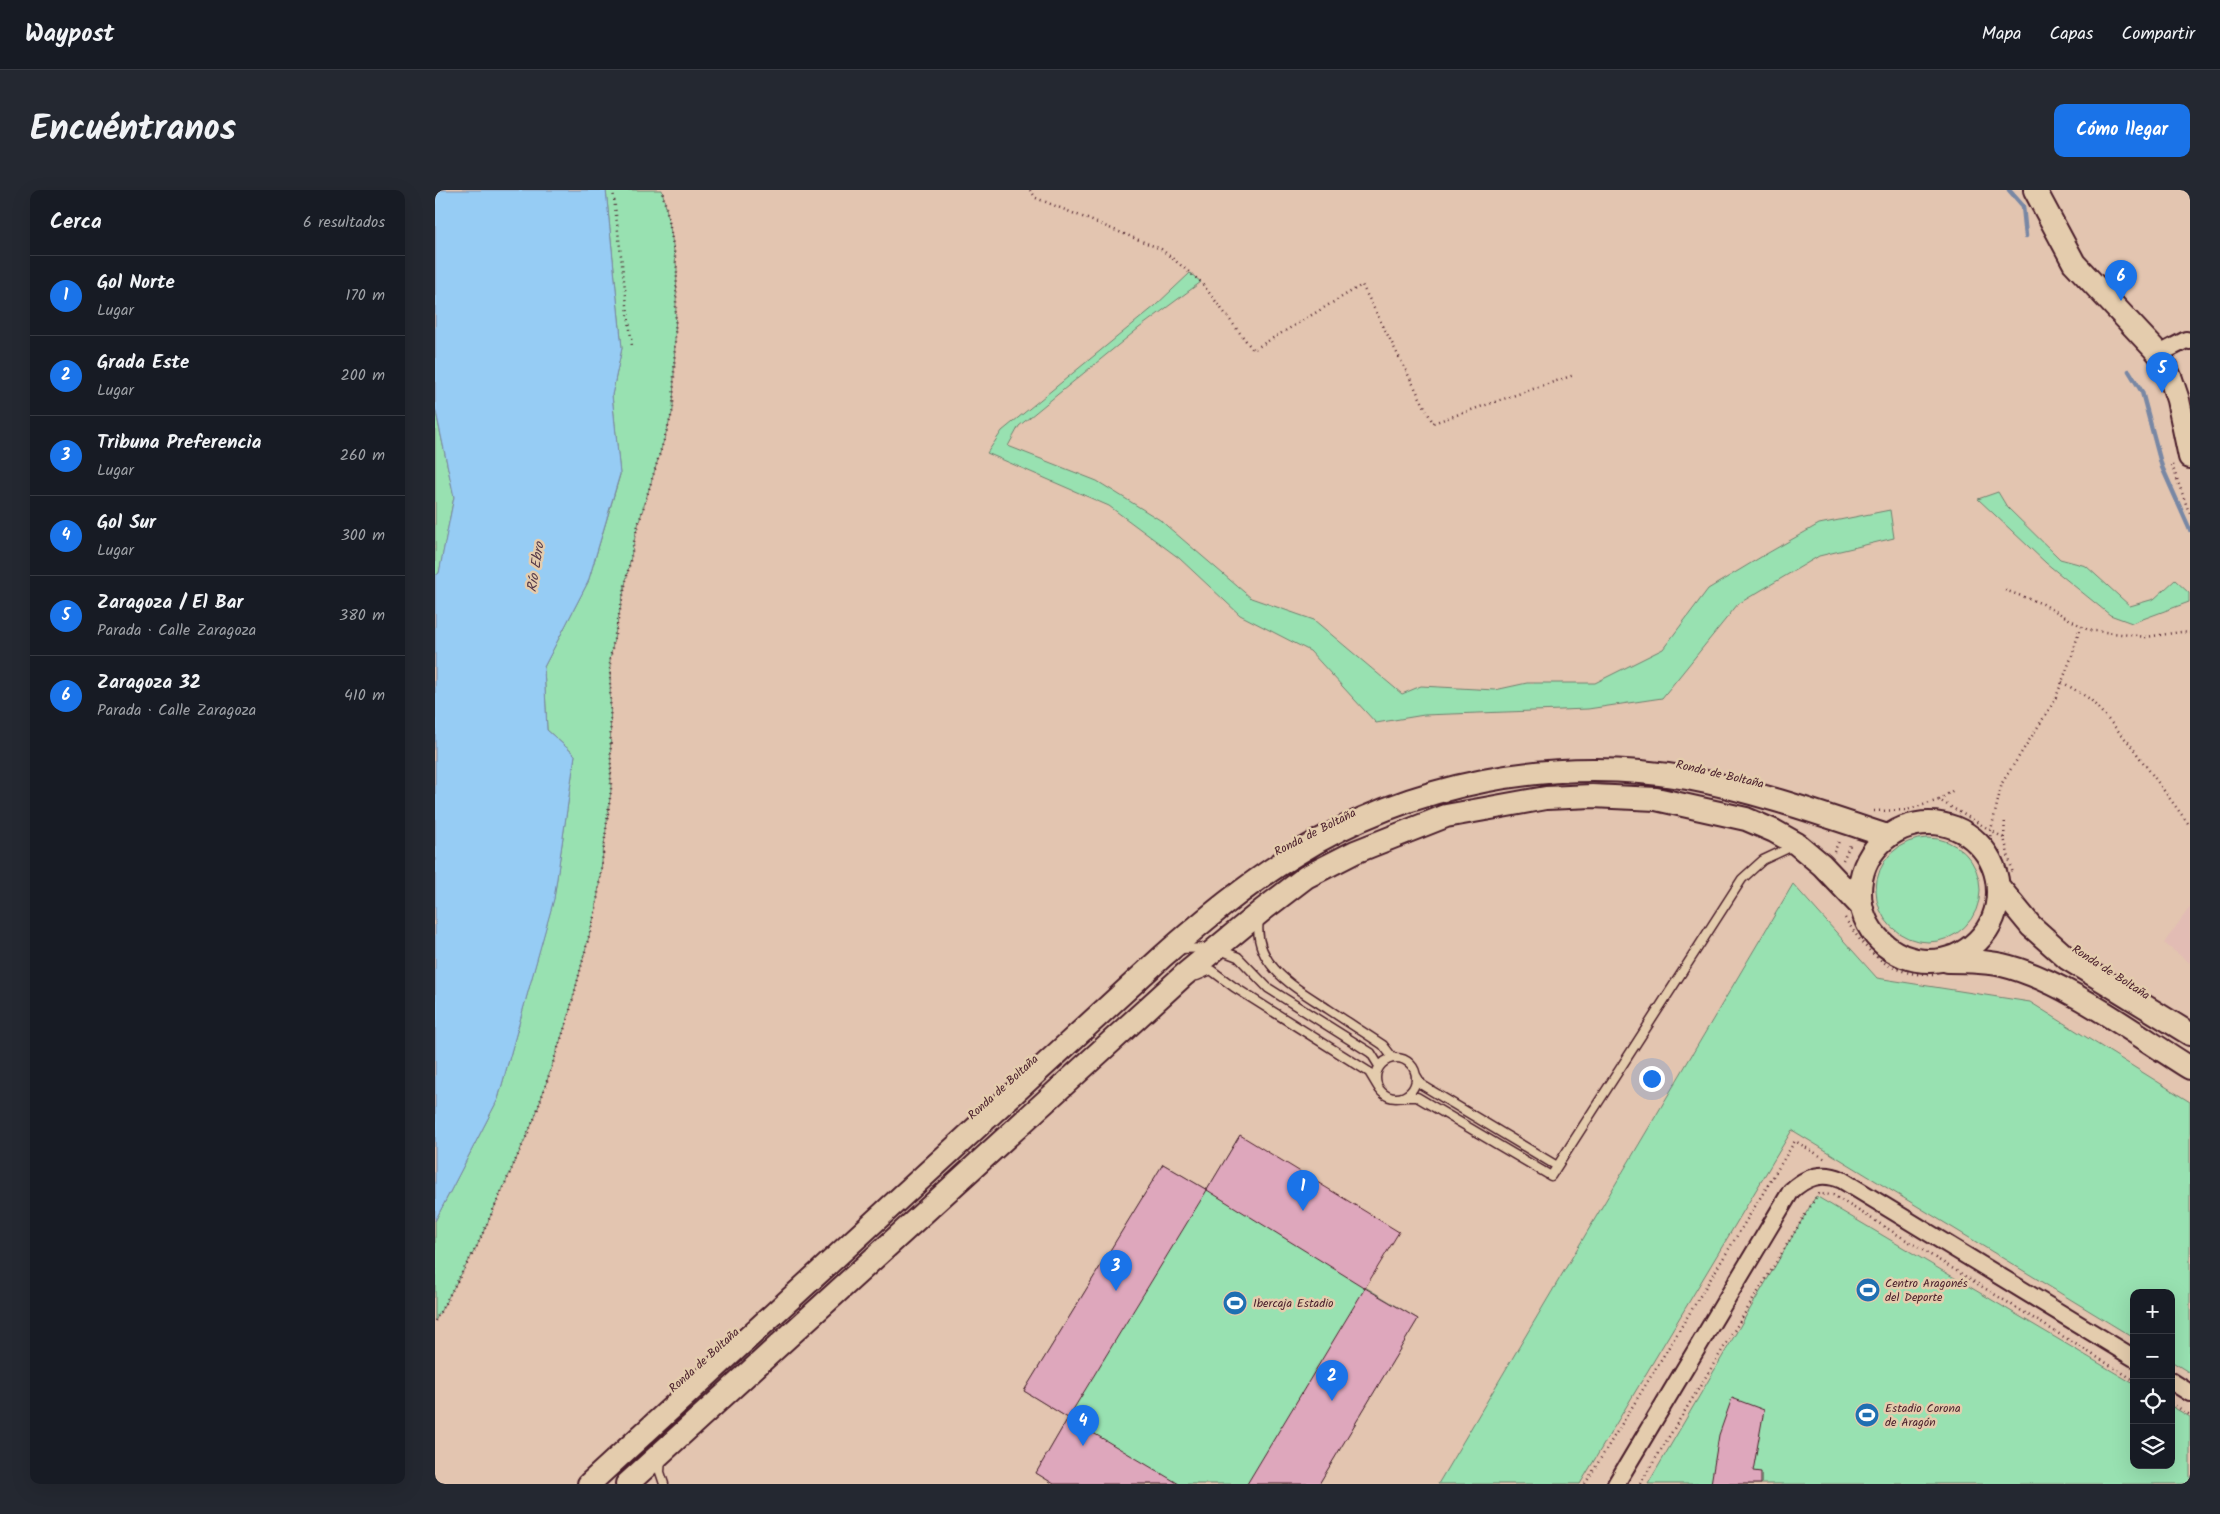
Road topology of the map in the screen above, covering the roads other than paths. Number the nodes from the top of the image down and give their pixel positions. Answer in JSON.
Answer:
{"nodes":[{"id":1,"x":2035,"y":190,"type":"edge"},
{"id":2,"x":2189,"y":336,"type":"edge"},
{"id":3,"x":2159,"y":354,"type":"junction"},
{"id":4,"x":2190,"y":457,"type":"edge"},
{"id":5,"x":1887,"y":836,"type":"junction"},
{"id":6,"x":1797,"y":844,"type":"junction"},
{"id":7,"x":2007,"y":883,"type":"junction"},
{"id":8,"x":1860,"y":905,"type":"junction"},
{"id":9,"x":1264,"y":909,"type":"junction"},
{"id":10,"x":1216,"y":949,"type":"junction"},
{"id":11,"x":1167,"y":952,"type":"junction"},
{"id":12,"x":1940,"y":961,"type":"junction"},
{"id":13,"x":1170,"y":988,"type":"junction"},
{"id":14,"x":2190,"y":1034,"type":"edge"},
{"id":15,"x":1393,"y":1058,"type":"junction"},
{"id":16,"x":1379,"y":1066,"type":"junction"},
{"id":17,"x":2190,"y":1068,"type":"edge"},
{"id":18,"x":1416,"y":1075,"type":"junction"},
{"id":19,"x":1378,"y":1087,"type":"junction"},
{"id":20,"x":1403,"y":1096,"type":"junction"},
{"id":21,"x":1557,"y":1166,"type":"junction"},
{"id":22,"x":2130,"y":1356,"type":"edge"},
{"id":23,"x":2175,"y":1384,"type":"edge"},
{"id":24,"x":2190,"y":1393,"type":"edge"},
{"id":25,"x":661,"y":1452,"type":"junction"},
{"id":26,"x":589,"y":1484,"type":"edge"},
{"id":27,"x":627,"y":1484,"type":"edge"},
{"id":28,"x":664,"y":1484,"type":"edge"},
{"id":29,"x":1616,"y":1484,"type":"edge"}],
"edges":[{"from":1,"to":3,"type":"main road"},
{"from":2,"to":3,"type":"street"},
{"from":3,"to":4,"type":"main road"},
{"from":5,"to":7,"type":"main road","name":"Ronda de Boltaña"},
{"from":5,"to":8,"type":"main road","name":"Ronda de Boltaña"},
{"from":5,"to":11,"type":"main road","name":"Ronda de Boltaña"},
{"from":6,"to":8,"type":"main road","name":"Ronda de Boltaña"},
{"from":6,"to":9,"type":"main road","name":"Ronda de Boltaña"},
{"from":6,"to":21,"type":"lane"},
{"from":7,"to":12,"type":"main road","name":"Ronda de Boltaña"},
{"from":7,"to":14,"type":"main road","name":"Ronda de Boltaña"},
{"from":8,"to":12,"type":"main road","name":"Ronda de Boltaña"},
{"from":9,"to":10,"type":"main road","name":"Ronda de Boltaña"},
{"from":9,"to":15,"type":"lane"},
{"from":10,"to":11,"type":"lane"},
{"from":10,"to":13,"type":"main road","name":"Ronda de Boltaña"},
{"from":10,"to":16,"type":"lane"},
{"from":11,"to":26,"type":"main road","name":"Ronda de Boltaña"},
{"from":12,"to":17,"type":"main road","name":"Ronda de Boltaña"},
{"from":13,"to":19,"type":"lane"},
{"from":13,"to":25,"type":"main road","name":"Ronda de Boltaña"},
{"from":15,"to":16,"type":"lane"},
{"from":15,"to":18,"type":"lane"},
{"from":16,"to":19,"type":"lane"},
{"from":18,"to":20,"type":"lane"},
{"from":18,"to":21,"type":"lane"},
{"from":19,"to":20,"type":"lane"},
{"from":20,"to":21,"type":"lane"},
{"from":22,"to":29,"type":"street"},
{"from":23,"to":24,"type":"street"},
{"from":25,"to":27,"type":"main road","name":"Ronda de Boltaña"},
{"from":25,"to":28,"type":"lane"}]}
